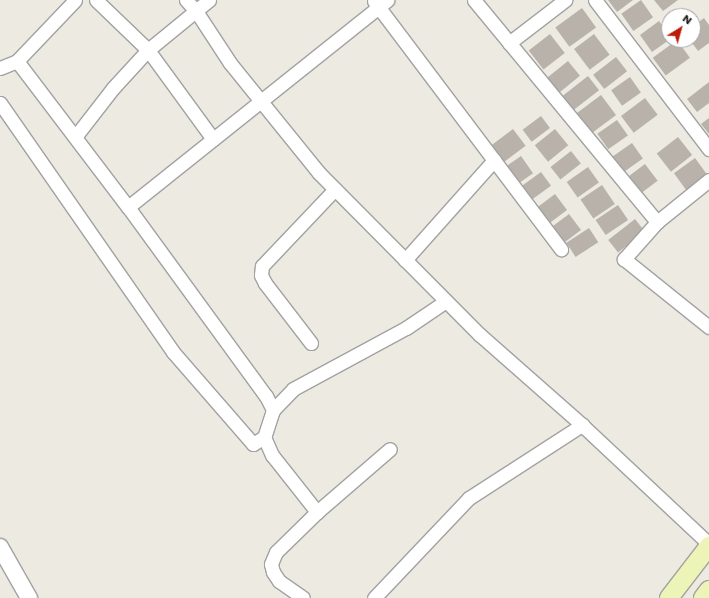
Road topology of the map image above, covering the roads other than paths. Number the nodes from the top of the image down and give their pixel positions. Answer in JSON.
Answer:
{"nodes":[{"id":1,"x":75,"y":0,"type":"edge"},
{"id":2,"x":96,"y":0,"type":"edge"},
{"id":3,"x":186,"y":0,"type":"edge"},
{"id":4,"x":209,"y":0,"type":"edge"},
{"id":5,"x":474,"y":0,"type":"edge"},
{"id":6,"x":565,"y":0,"type":"edge"},
{"id":7,"x":595,"y":0,"type":"edge"},
{"id":8,"x":379,"y":2,"type":"edge"},
{"id":9,"x":196,"y":11,"type":"junction"},
{"id":10,"x":509,"y":43,"type":"junction"},
{"id":11,"x":148,"y":50,"type":"junction"},
{"id":12,"x":18,"y":61,"type":"junction"},
{"id":13,"x":0,"y":68,"type":"edge"},
{"id":14,"x":261,"y":101,"type":"junction"},
{"id":15,"x":0,"y":103,"type":"edge"},
{"id":16,"x":75,"y":137,"type":"junction"},
{"id":17,"x":213,"y":139,"type":"junction"},
{"id":18,"x":709,"y":149,"type":"edge"},
{"id":19,"x":494,"y":160,"type":"junction"},
{"id":20,"x":709,"y":180,"type":"edge"},
{"id":21,"x":335,"y":189,"type":"junction"},
{"id":22,"x":128,"y":207,"type":"junction"},
{"id":23,"x":657,"y":222,"type":"junction"},
{"id":24,"x":561,"y":249,"type":"dead end"},
{"id":25,"x":405,"y":260,"type":"junction"},
{"id":26,"x":446,"y":301,"type":"junction"},
{"id":27,"x":709,"y":327,"type":"edge"},
{"id":28,"x":311,"y":343,"type":"dead end"},
{"id":29,"x":273,"y":410,"type":"junction"},
{"id":30,"x":582,"y":425,"type":"junction"},
{"id":31,"x":264,"y":437,"type":"junction"},
{"id":32,"x":390,"y":449,"type":"dead end"},
{"id":33,"x":317,"y":512,"type":"junction"},
{"id":34,"x":709,"y":545,"type":"edge"},
{"id":35,"x":0,"y":548,"type":"edge"},
{"id":36,"x":709,"y":590,"type":"edge"},
{"id":37,"x":29,"y":598,"type":"edge"},
{"id":38,"x":303,"y":598,"type":"edge"},
{"id":39,"x":374,"y":598,"type":"edge"},
{"id":40,"x":670,"y":598,"type":"edge"},
{"id":41,"x":703,"y":598,"type":"edge"}],
"edges":[{"from":1,"to":12,"type":"street"},
{"from":2,"to":11,"type":"street"},
{"from":3,"to":9,"type":"street"},
{"from":4,"to":9,"type":"street"},
{"from":5,"to":10,"type":"street"},
{"from":6,"to":10,"type":"street"},
{"from":7,"to":18,"type":"street"},
{"from":8,"to":14,"type":"street"},
{"from":8,"to":19,"type":"street"},
{"from":9,"to":11,"type":"street"},
{"from":9,"to":14,"type":"street"},
{"from":10,"to":23,"type":"street"},
{"from":11,"to":16,"type":"street"},
{"from":11,"to":17,"type":"street"},
{"from":12,"to":13,"type":"street"},
{"from":12,"to":16,"type":"street"},
{"from":14,"to":17,"type":"street"},
{"from":14,"to":21,"type":"street"},
{"from":15,"to":31,"type":"street"},
{"from":16,"to":22,"type":"street"},
{"from":17,"to":22,"type":"street"},
{"from":19,"to":24,"type":"street"},
{"from":19,"to":25,"type":"street"},
{"from":20,"to":23,"type":"street"},
{"from":21,"to":25,"type":"street"},
{"from":21,"to":28,"type":"street"},
{"from":22,"to":29,"type":"street"},
{"from":23,"to":27,"type":"street"},
{"from":25,"to":26,"type":"street"},
{"from":26,"to":29,"type":"street"},
{"from":26,"to":30,"type":"street"},
{"from":29,"to":31,"type":"street"},
{"from":30,"to":34,"type":"street"},
{"from":30,"to":39,"type":"street"},
{"from":31,"to":33,"type":"street"},
{"from":32,"to":33,"type":"street"},
{"from":33,"to":38,"type":"street"},
{"from":34,"to":40,"type":"main road"},
{"from":35,"to":37,"type":"street"},
{"from":36,"to":41,"type":"main road"}]}
